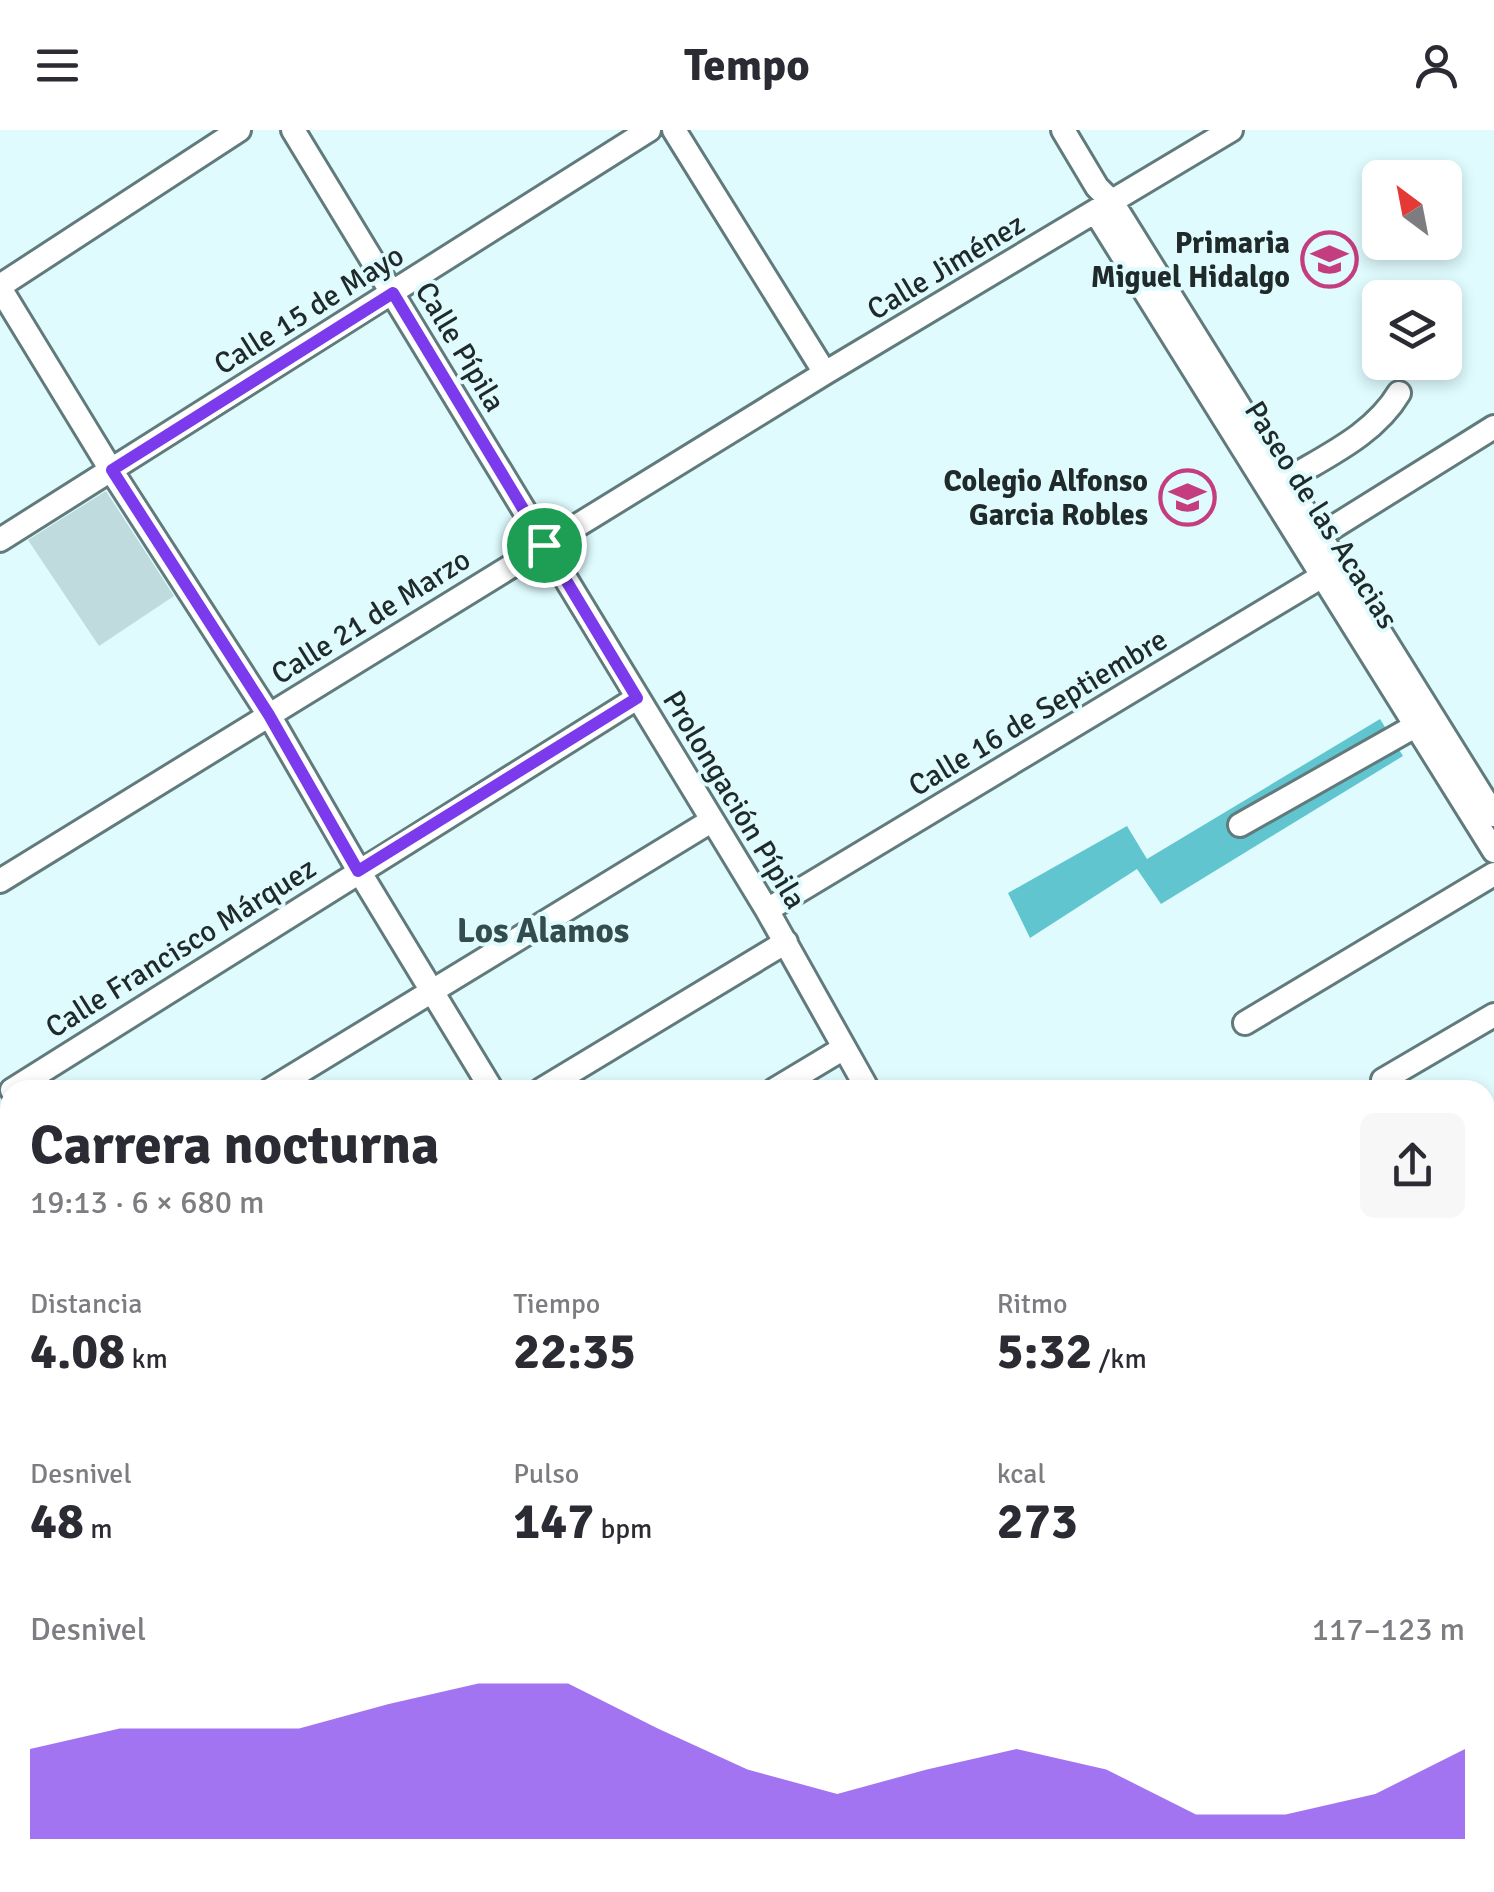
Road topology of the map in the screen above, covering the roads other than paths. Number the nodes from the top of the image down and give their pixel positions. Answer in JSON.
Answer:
{"nodes":[{"id":1,"x":239,"y":130,"type":"edge"},
{"id":2,"x":293,"y":130,"type":"edge"},
{"id":3,"x":648,"y":130,"type":"edge"},
{"id":4,"x":674,"y":130,"type":"edge"},
{"id":5,"x":1063,"y":130,"type":"edge"},
{"id":6,"x":1231,"y":130,"type":"edge"},
{"id":7,"x":1102,"y":201,"type":"junction"},
{"id":8,"x":0,"y":287,"type":"edge"},
{"id":9,"x":393,"y":293,"type":"junction"},
{"id":10,"x":825,"y":372,"type":"junction"},
{"id":11,"x":1399,"y":393,"type":"dead end"},
{"id":12,"x":1494,"y":427,"type":"edge"},
{"id":13,"x":112,"y":470,"type":"junction"},
{"id":14,"x":1284,"y":481,"type":"junction"},
{"id":15,"x":0,"y":540,"type":"edge"},
{"id":16,"x":1312,"y":540,"type":"junction"},
{"id":17,"x":544,"y":545,"type":"junction"},
{"id":18,"x":1331,"y":571,"type":"junction"},
{"id":19,"x":637,"y":698,"type":"junction"},
{"id":20,"x":269,"y":715,"type":"junction"},
{"id":21,"x":1418,"y":725,"type":"junction"},
{"id":22,"x":1494,"y":816,"type":"edge"},
{"id":23,"x":711,"y":821,"type":"junction"},
{"id":24,"x":1240,"y":825,"type":"dead end"},
{"id":25,"x":1494,"y":850,"type":"edge"},
{"id":26,"x":358,"y":871,"type":"junction"},
{"id":27,"x":1494,"y":874,"type":"edge"},
{"id":28,"x":0,"y":881,"type":"edge"},
{"id":29,"x":768,"y":910,"type":"junction"},
{"id":30,"x":786,"y":942,"type":"junction"},
{"id":31,"x":434,"y":990,"type":"junction"},
{"id":32,"x":1494,"y":1015,"type":"edge"},
{"id":33,"x":1245,"y":1023,"type":"dead end"},
{"id":34,"x":844,"y":1048,"type":"junction"},
{"id":35,"x":28,"y":1080,"type":"edge"},
{"id":36,"x":286,"y":1080,"type":"edge"},
{"id":37,"x":486,"y":1080,"type":"edge"},
{"id":38,"x":558,"y":1080,"type":"edge"},
{"id":39,"x":791,"y":1080,"type":"edge"},
{"id":40,"x":862,"y":1080,"type":"edge"},
{"id":41,"x":1383,"y":1080,"type":"dead end"}],
"edges":[{"from":1,"to":8,"type":"street"},
{"from":2,"to":9,"type":"street","name":"Calle Pípila"},
{"from":3,"to":9,"type":"street","name":"Calle 15 de Mayo"},
{"from":4,"to":10,"type":"street"},
{"from":5,"to":7,"type":"street"},
{"from":6,"to":7,"type":"street","name":"Calle Jiménez"},
{"from":7,"to":10,"type":"street","name":"Calle Jiménez"},
{"from":7,"to":14,"type":"street","name":"Paseo de las Acacias"},
{"from":7,"to":16,"type":"street","name":"Paseo de las Acacias"},
{"from":8,"to":13,"type":"street"},
{"from":9,"to":13,"type":"street","name":"Calle 15 de Mayo"},
{"from":9,"to":17,"type":"street","name":"Calle Pípila"},
{"from":10,"to":17,"type":"street","name":"Calle 21 de Marzo"},
{"from":11,"to":14,"type":"street"},
{"from":12,"to":16,"type":"street"},
{"from":13,"to":15,"type":"street","name":"Calle 15 de Mayo"},
{"from":13,"to":20,"type":"street"},
{"from":14,"to":16,"type":"street","name":"Paseo de las Acacias"},
{"from":16,"to":18,"type":"street","name":"Paseo de las Acacias"},
{"from":17,"to":19,"type":"street","name":"Prolongación Pípila"},
{"from":17,"to":20,"type":"street","name":"Calle 21 de Marzo"},
{"from":18,"to":21,"type":"street","name":"Paseo de las Acacias"},
{"from":18,"to":22,"type":"street","name":"Paseo de las Acacias"},
{"from":18,"to":29,"type":"street","name":"Calle 16 de Septiembre"},
{"from":19,"to":23,"type":"street","name":"Prolongación Pípila"},
{"from":19,"to":26,"type":"street","name":"Calle Francisco Márquez"},
{"from":20,"to":26,"type":"street"},
{"from":20,"to":28,"type":"street","name":"Calle 21 de Marzo"},
{"from":21,"to":24,"type":"street"},
{"from":21,"to":25,"type":"street","name":"Paseo de las Acacias"},
{"from":23,"to":29,"type":"street","name":"Prolongación Pípila"},
{"from":23,"to":31,"type":"street"},
{"from":26,"to":31,"type":"street"},
{"from":26,"to":35,"type":"street","name":"Calle Francisco Márquez"},
{"from":27,"to":33,"type":"street"},
{"from":29,"to":30,"type":"street","name":"Prolongación Pípila"},
{"from":30,"to":34,"type":"street","name":"Prolongación Pípila"},
{"from":30,"to":38,"type":"street"},
{"from":31,"to":36,"type":"street"},
{"from":31,"to":37,"type":"street"},
{"from":32,"to":41,"type":"street"},
{"from":34,"to":39,"type":"street"},
{"from":34,"to":40,"type":"street","name":"Prolongación Pípila"}]}
